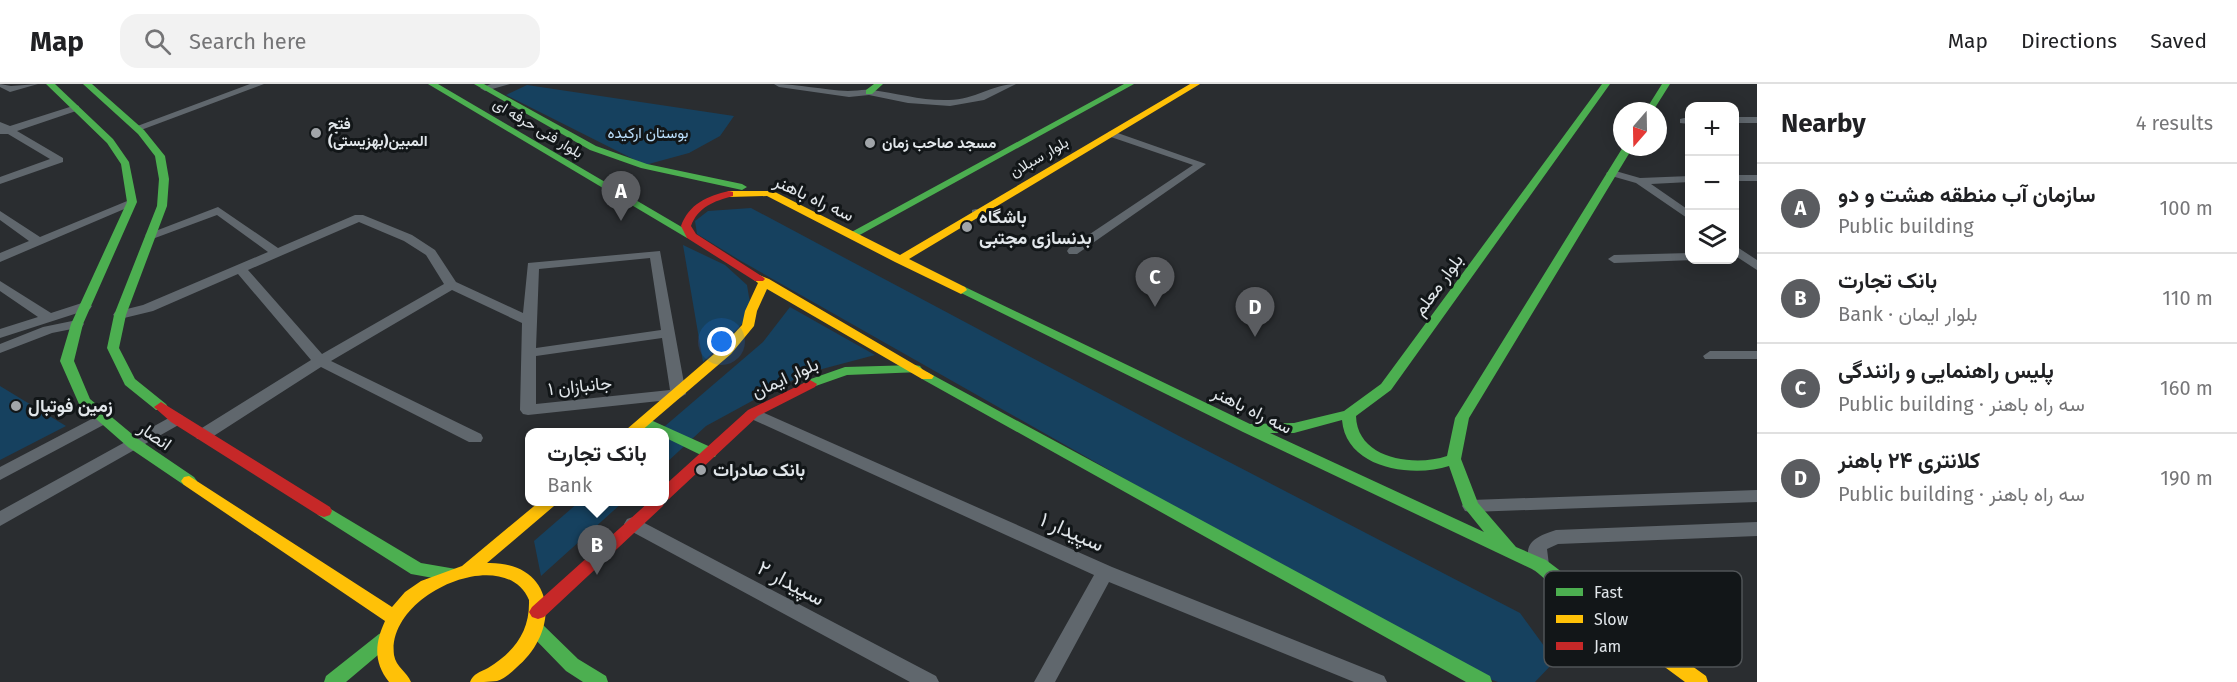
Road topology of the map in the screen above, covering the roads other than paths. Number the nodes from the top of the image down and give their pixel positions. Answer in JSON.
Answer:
{"nodes":[{"id":1,"x":33,"y":84,"type":"edge"},
{"id":2,"x":50,"y":84,"type":"edge"},
{"id":3,"x":87,"y":84,"type":"edge"},
{"id":4,"x":260,"y":84,"type":"edge"},
{"id":5,"x":432,"y":84,"type":"edge"},
{"id":6,"x":505,"y":84,"type":"edge"},
{"id":7,"x":779,"y":84,"type":"edge"},
{"id":8,"x":1011,"y":84,"type":"edge"},
{"id":9,"x":1130,"y":84,"type":"edge"},
{"id":10,"x":1197,"y":84,"type":"edge"},
{"id":11,"x":1606,"y":84,"type":"edge"},
{"id":12,"x":1666,"y":84,"type":"edge"},
{"id":13,"x":482,"y":86,"type":"edge"},
{"id":14,"x":4,"y":88,"type":"edge"},
{"id":15,"x":874,"y":88,"type":"edge"},
{"id":16,"x":1655,"y":102,"type":"edge"},
{"id":17,"x":75,"y":108,"type":"junction"},
{"id":18,"x":1739,"y":120,"type":"edge"},
{"id":19,"x":1757,"y":120,"type":"edge"},
{"id":20,"x":137,"y":129,"type":"junction"},
{"id":21,"x":3,"y":130,"type":"edge"},
{"id":22,"x":1112,"y":134,"type":"junction"},
{"id":23,"x":1622,"y":156,"type":"edge"},
{"id":24,"x":1612,"y":173,"type":"junction"},
{"id":25,"x":1739,"y":178,"type":"edge"},
{"id":26,"x":1757,"y":178,"type":"edge"},
{"id":27,"x":1685,"y":179,"type":"edge"},
{"id":28,"x":1640,"y":181,"type":"junction"},
{"id":29,"x":0,"y":182,"type":"edge"},
{"id":30,"x":769,"y":193,"type":"junction"},
{"id":31,"x":132,"y":202,"type":"junction"},
{"id":32,"x":976,"y":213,"type":"junction"},
{"id":33,"x":1685,"y":214,"type":"edge"},
{"id":34,"x":0,"y":215,"type":"edge"},
{"id":35,"x":990,"y":219,"type":"dead end"},
{"id":36,"x":151,"y":235,"type":"junction"},
{"id":37,"x":852,"y":235,"type":"junction"},
{"id":38,"x":691,"y":236,"type":"junction"},
{"id":39,"x":39,"y":242,"type":"junction"},
{"id":40,"x":1073,"y":251,"type":"dead end"},
{"id":41,"x":276,"y":252,"type":"junction"},
{"id":42,"x":1739,"y":253,"type":"edge"},
{"id":43,"x":1739,"y":254,"type":"edge"},
{"id":44,"x":1757,"y":255,"type":"edge"},
{"id":45,"x":1685,"y":256,"type":"edge"},
{"id":46,"x":0,"y":258,"type":"edge"},
{"id":47,"x":1614,"y":258,"type":"dead end"},
{"id":48,"x":899,"y":260,"type":"junction"},
{"id":49,"x":1757,"y":266,"type":"edge"},
{"id":50,"x":239,"y":268,"type":"junction"},
{"id":51,"x":765,"y":281,"type":"junction"},
{"id":52,"x":0,"y":285,"type":"edge"},
{"id":53,"x":451,"y":285,"type":"junction"},
{"id":54,"x":128,"y":295,"type":"junction"},
{"id":55,"x":85,"y":306,"type":"junction"},
{"id":56,"x":48,"y":317,"type":"junction"},
{"id":57,"x":110,"y":317,"type":"junction"},
{"id":58,"x":529,"y":321,"type":"junction"},
{"id":59,"x":77,"y":324,"type":"junction"},
{"id":60,"x":668,"y":333,"type":"junction"},
{"id":61,"x":0,"y":334,"type":"edge"},
{"id":62,"x":0,"y":349,"type":"edge"},
{"id":63,"x":529,"y":353,"type":"junction"},
{"id":64,"x":1757,"y":355,"type":"edge"},
{"id":65,"x":1710,"y":356,"type":"dead end"},
{"id":66,"x":320,"y":361,"type":"junction"},
{"id":67,"x":915,"y":369,"type":"junction"},
{"id":68,"x":678,"y":394,"type":"junction"},
{"id":69,"x":753,"y":413,"type":"junction"},
{"id":70,"x":1349,"y":414,"type":"junction"},
{"id":71,"x":103,"y":418,"type":"junction"},
{"id":72,"x":176,"y":419,"type":"junction"},
{"id":73,"x":644,"y":422,"type":"junction"},
{"id":74,"x":637,"y":428,"type":"edge"},
{"id":75,"x":657,"y":428,"type":"edge"},
{"id":76,"x":1248,"y":429,"type":"junction"},
{"id":77,"x":669,"y":434,"type":"edge"},
{"id":78,"x":203,"y":435,"type":"junction"},
{"id":79,"x":475,"y":438,"type":"dead end"},
{"id":80,"x":132,"y":443,"type":"junction"},
{"id":81,"x":710,"y":453,"type":"junction"},
{"id":82,"x":1454,"y":459,"type":"junction"},
{"id":83,"x":0,"y":474,"type":"edge"},
{"id":84,"x":669,"y":490,"type":"edge"},
{"id":85,"x":1757,"y":496,"type":"edge"},
{"id":86,"x":543,"y":506,"type":"edge"},
{"id":87,"x":653,"y":506,"type":"edge"},
{"id":88,"x":1471,"y":506,"type":"junction"},
{"id":89,"x":0,"y":519,"type":"edge"},
{"id":90,"x":633,"y":524,"type":"junction"},
{"id":91,"x":1757,"y":529,"type":"edge"},
{"id":92,"x":1513,"y":554,"type":"junction"},
{"id":93,"x":1540,"y":565,"type":"junction"},
{"id":94,"x":469,"y":569,"type":"junction"},
{"id":95,"x":1548,"y":571,"type":"edge"},
{"id":96,"x":1105,"y":572,"type":"junction"},
{"id":97,"x":450,"y":574,"type":"junction"},
{"id":98,"x":538,"y":612,"type":"junction"},
{"id":99,"x":393,"y":617,"type":"junction"},
{"id":100,"x":535,"y":628,"type":"junction"},
{"id":101,"x":385,"y":639,"type":"junction"},
{"id":102,"x":1678,"y":667,"type":"edge"},
{"id":103,"x":487,"y":681,"type":"edge"},
{"id":104,"x":333,"y":682,"type":"edge"},
{"id":105,"x":402,"y":682,"type":"edge"},
{"id":106,"x":599,"y":682,"type":"edge"},
{"id":107,"x":928,"y":682,"type":"edge"},
{"id":108,"x":1044,"y":682,"type":"edge"},
{"id":109,"x":1377,"y":682,"type":"edge"},
{"id":110,"x":1483,"y":682,"type":"edge"},
{"id":111,"x":1699,"y":682,"type":"edge"}],
"edges":[{"from":1,"to":14,"type":"street"},
{"from":2,"to":17,"type":"main road"},
{"from":3,"to":20,"type":"main road","name":"انصار"},
{"from":4,"to":20,"type":"street"},
{"from":5,"to":38,"type":"main road","name":"بلوار فنی حرفه ای"},
{"from":6,"to":13,"type":"street"},
{"from":7,"to":15,"type":"street"},
{"from":8,"to":15,"type":"street"},
{"from":9,"to":37,"type":"main road","name":"بلوار سبلان"},
{"from":10,"to":22,"type":"main road","name":"بلوار سبلان"},
{"from":11,"to":70,"type":"main road","name":"بلوار معلم"},
{"from":12,"to":16,"type":"main road"},
{"from":13,"to":30,"type":"main road","name":"بلوار فنی حرفه ای"},
{"from":17,"to":21,"type":"street"},
{"from":17,"to":31,"type":"main road"},
{"from":18,"to":19,"type":"street"},
{"from":20,"to":36,"type":"main road","name":"انصار"},
{"from":21,"to":29,"type":"street"},
{"from":22,"to":32,"type":"main road","name":"بلوار سبلان"},
{"from":22,"to":40,"type":"street"},
{"from":23,"to":24,"type":"main road"},
{"from":24,"to":28,"type":"street"},
{"from":24,"to":82,"type":"main road"},
{"from":25,"to":26,"type":"street"},
{"from":27,"to":28,"type":"street"},
{"from":28,"to":33,"type":"street"},
{"from":30,"to":37,"type":"main road","name":"سه راه باهنر"},
{"from":30,"to":38,"type":"main road","name":"سه راه باهنر"},
{"from":31,"to":39,"type":"street"},
{"from":31,"to":55,"type":"main road","name":"انصار"},
{"from":32,"to":35,"type":"street"},
{"from":32,"to":48,"type":"main road","name":"بلوار سبلان"},
{"from":34,"to":39,"type":"street"},
{"from":36,"to":41,"type":"street"},
{"from":36,"to":54,"type":"main road","name":"انصار"},
{"from":37,"to":48,"type":"main road","name":"سه راه باهنر"},
{"from":38,"to":51,"type":"main road"},
{"from":39,"to":46,"type":"street"},
{"from":41,"to":50,"type":"street"},
{"from":41,"to":53,"type":"street"},
{"from":42,"to":44,"type":"street"},
{"from":43,"to":49,"type":"street"},
{"from":45,"to":47,"type":"street"},
{"from":48,"to":76,"type":"main road","name":"سه راه باهنر"},
{"from":50,"to":57,"type":"street"},
{"from":50,"to":66,"type":"street"},
{"from":51,"to":67,"type":"main road"},
{"from":51,"to":68,"type":"main road"},
{"from":52,"to":56,"type":"street"},
{"from":53,"to":58,"type":"street"},
{"from":53,"to":66,"type":"street"},
{"from":54,"to":55,"type":"main road"},
{"from":54,"to":57,"type":"main road","name":"انصار"},
{"from":55,"to":56,"type":"street"},
{"from":55,"to":59,"type":"main road","name":"انصار"},
{"from":56,"to":61,"type":"street"},
{"from":57,"to":59,"type":"main road"},
{"from":57,"to":72,"type":"main road","name":"انصار"},
{"from":58,"to":60,"type":"street","name":"جانبازان ۱"},
{"from":58,"to":63,"type":"street","name":"جانبازان ۱"},
{"from":59,"to":62,"type":"street"},
{"from":59,"to":71,"type":"main road","name":"انصار"},
{"from":60,"to":63,"type":"street"},
{"from":60,"to":68,"type":"street"},
{"from":63,"to":68,"type":"street","name":"جانبازان ۱"},
{"from":64,"to":65,"type":"street"},
{"from":66,"to":78,"type":"street"},
{"from":66,"to":79,"type":"street"},
{"from":67,"to":69,"type":"main road","name":"بلوار ایمان"},
{"from":67,"to":110,"type":"main road"},
{"from":68,"to":73,"type":"main road"},
{"from":69,"to":81,"type":"main road","name":"بلوار ایمان"},
{"from":69,"to":96,"type":"street","name":"سپیدار ۱"},
{"from":70,"to":76,"type":"main road","name":"بلوار معلم"},
{"from":70,"to":82,"type":"main road"},
{"from":71,"to":80,"type":"main road","name":"انصار"},
{"from":71,"to":83,"type":"street"},
{"from":72,"to":78,"type":"main road","name":"انصار"},
{"from":72,"to":80,"type":"street"},
{"from":73,"to":74,"type":"main road"},
{"from":73,"to":75,"type":"main road"},
{"from":76,"to":92,"type":"main road","name":"سه راه باهنر"},
{"from":77,"to":81,"type":"main road"},
{"from":78,"to":97,"type":"main road","name":"انصار"},
{"from":80,"to":89,"type":"street"},
{"from":80,"to":99,"type":"main road","name":"انصار"},
{"from":81,"to":84,"type":"main road","name":"بلوار ایمان"},
{"from":82,"to":88,"type":"main road"},
{"from":85,"to":88,"type":"street"},
{"from":86,"to":94,"type":"main road"},
{"from":87,"to":90,"type":"main road"},
{"from":88,"to":92,"type":"main road"},
{"from":90,"to":98,"type":"main road"},
{"from":90,"to":107,"type":"street","name":"سپیدار ۲"},
{"from":91,"to":93,"type":"street"},
{"from":92,"to":93,"type":"main road","name":"سه راه باهنر"},
{"from":93,"to":95,"type":"main road","name":"سه راه باهنر"},
{"from":94,"to":97,"type":"main road"},
{"from":94,"to":98,"type":"main road"},
{"from":96,"to":108,"type":"street"},
{"from":96,"to":109,"type":"street","name":"سپیدار ۱"},
{"from":97,"to":99,"type":"main road"},
{"from":98,"to":100,"type":"main road"},
{"from":99,"to":101,"type":"main road"},
{"from":100,"to":103,"type":"main road"},
{"from":100,"to":106,"type":"main road"},
{"from":101,"to":104,"type":"main road"},
{"from":101,"to":105,"type":"main road"},
{"from":102,"to":111,"type":"main road","name":"سه راه باهنر"}]}
